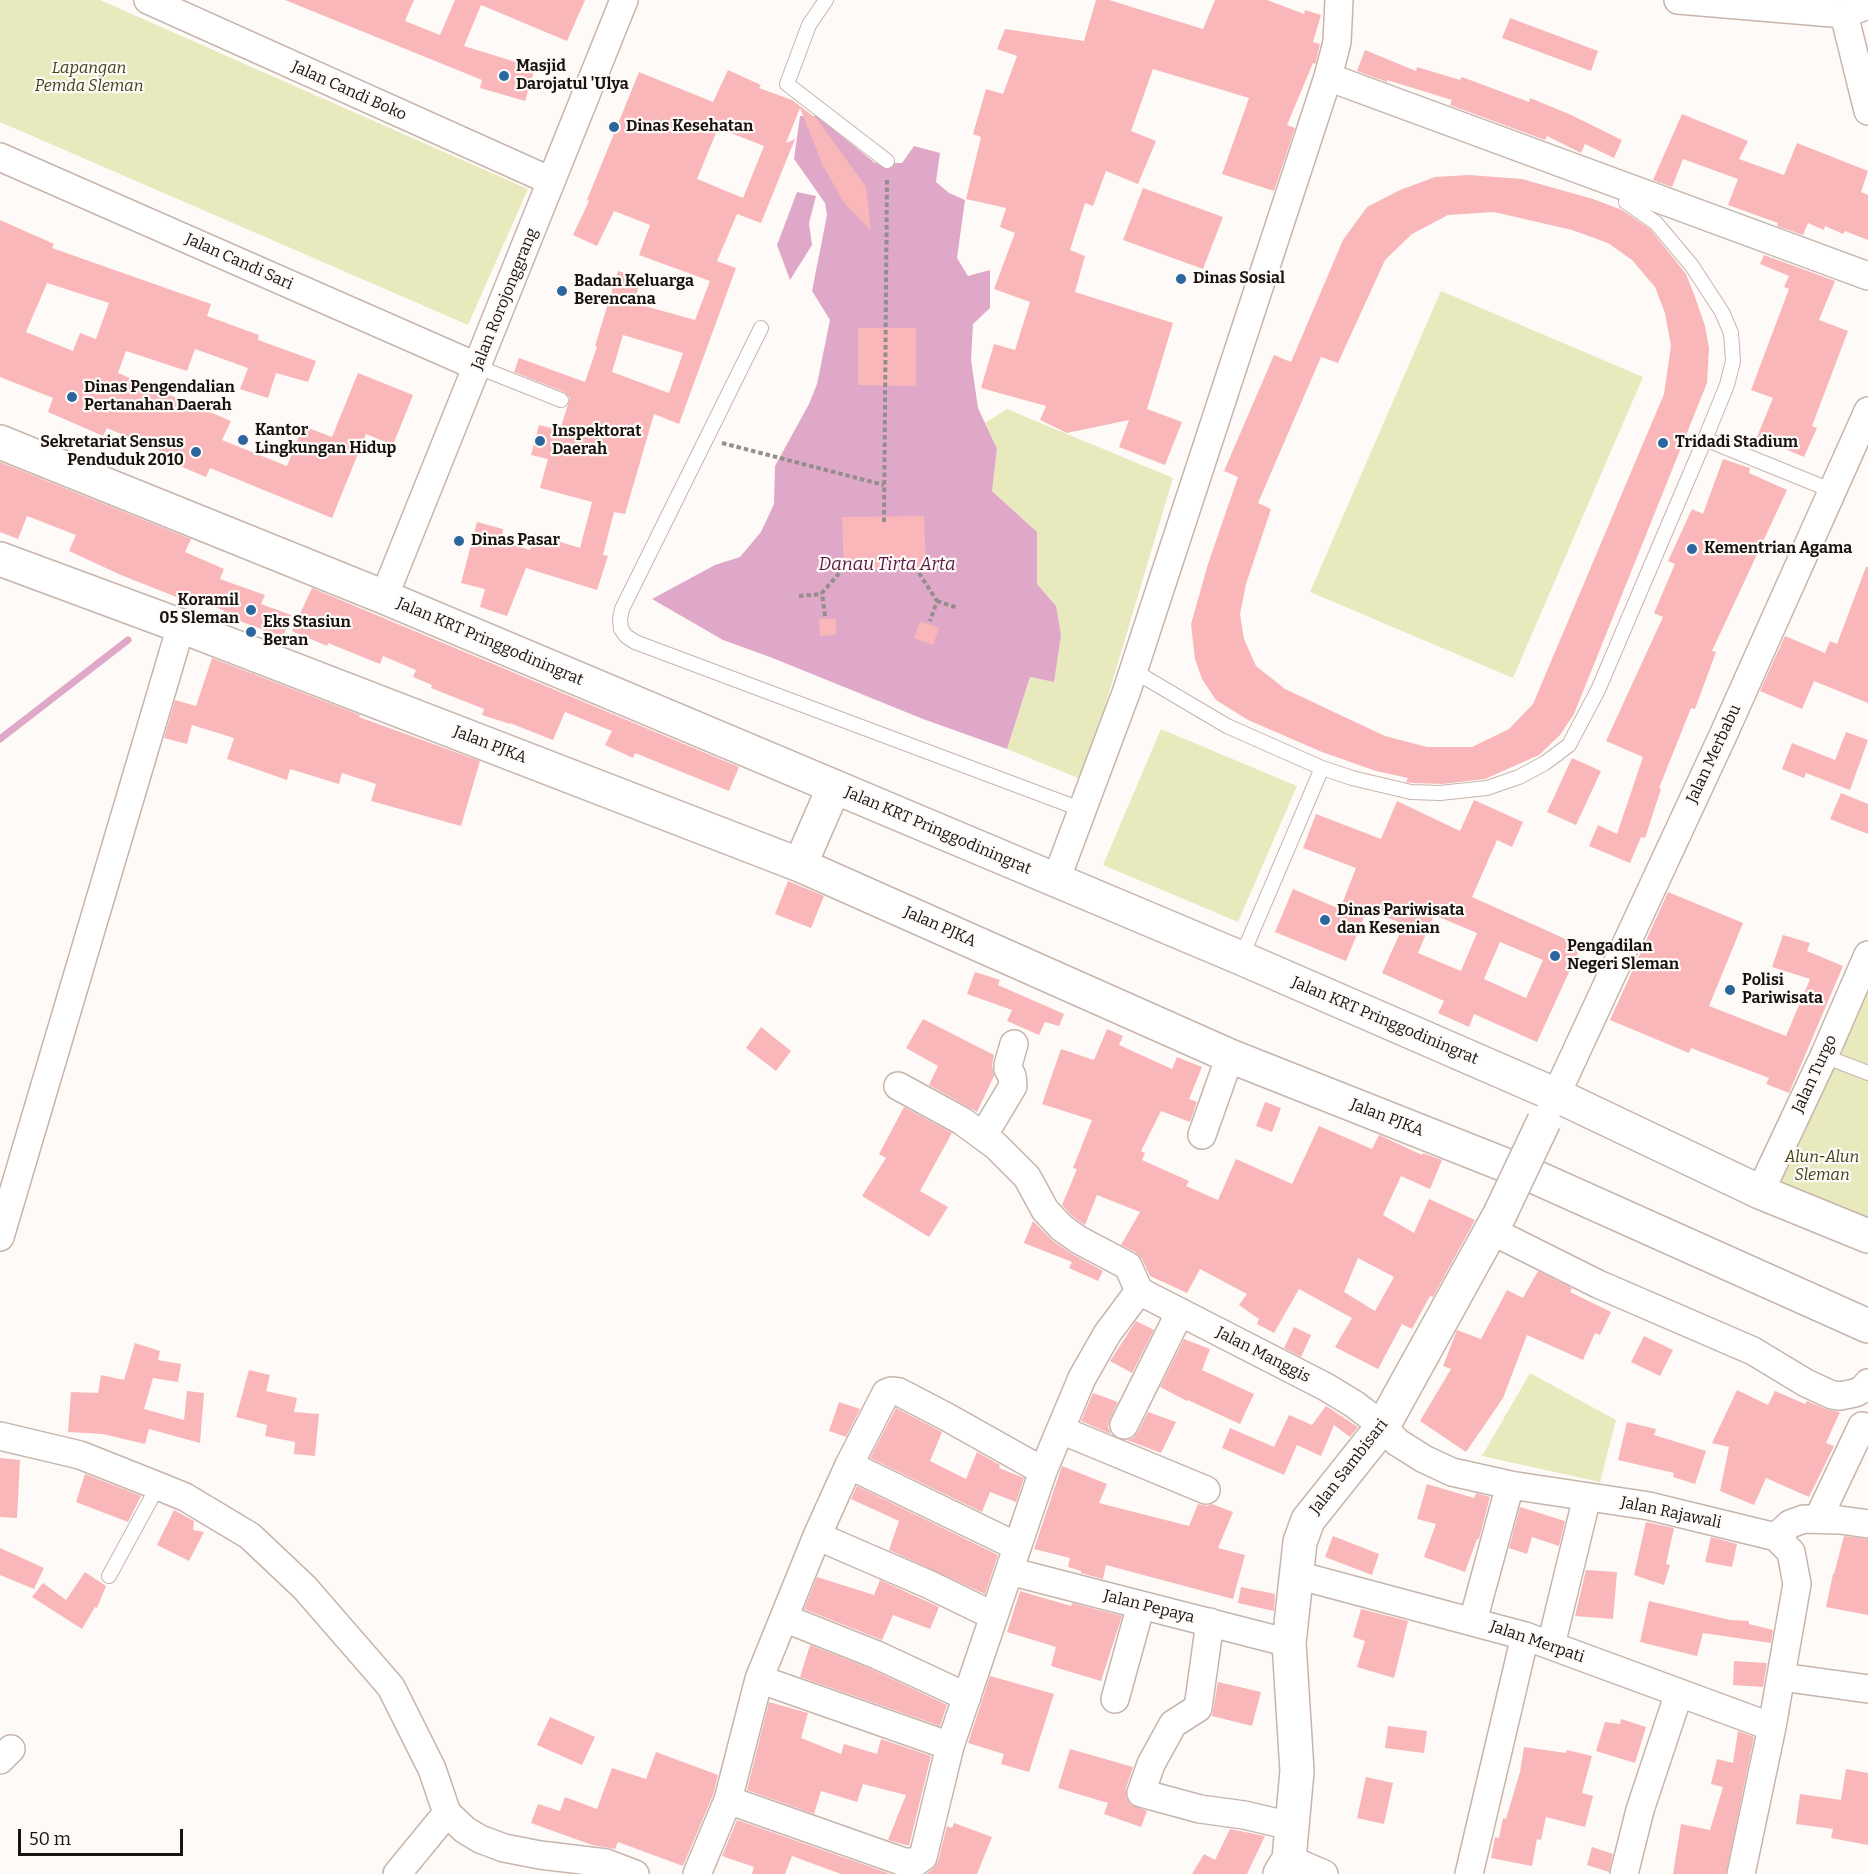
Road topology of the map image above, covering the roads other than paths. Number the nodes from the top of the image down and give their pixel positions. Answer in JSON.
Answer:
{"nodes":[{"id":1,"x":148,"y":0,"type":"edge"},
{"id":2,"x":624,"y":0,"type":"edge"},
{"id":3,"x":826,"y":0,"type":"edge"},
{"id":4,"x":1339,"y":0,"type":"edge"},
{"id":5,"x":1678,"y":0,"type":"edge"},
{"id":6,"x":1856,"y":9,"type":"edge"},
{"id":7,"x":1328,"y":77,"type":"junction"},
{"id":8,"x":1868,"y":111,"type":"edge"},
{"id":9,"x":0,"y":157,"type":"edge"},
{"id":10,"x":887,"y":161,"type":"road end"},
{"id":11,"x":551,"y":181,"type":"junction"},
{"id":12,"x":1632,"y":189,"type":"junction"},
{"id":13,"x":1868,"y":276,"type":"edge"},
{"id":14,"x":761,"y":328,"type":"dead end"},
{"id":15,"x":478,"y":368,"type":"junction"},
{"id":16,"x":561,"y":400,"type":"dead end"},
{"id":17,"x":1868,"y":411,"type":"edge"},
{"id":18,"x":1705,"y":439,"type":"junction"},
{"id":19,"x":0,"y":442,"type":"edge"},
{"id":20,"x":1833,"y":491,"type":"junction"},
{"id":21,"x":0,"y":559,"type":"edge"},
{"id":22,"x":384,"y":597,"type":"junction"},
{"id":23,"x":181,"y":626,"type":"junction"},
{"id":24,"x":1134,"y":671,"type":"junction"},
{"id":25,"x":1322,"y":768,"type":"junction"},
{"id":26,"x":834,"y":787,"type":"junction"},
{"id":27,"x":1083,"y":810,"type":"junction"},
{"id":28,"x":800,"y":865,"type":"junction"},
{"id":29,"x":1056,"y":880,"type":"junction"},
{"id":30,"x":1868,"y":955,"type":"edge"},
{"id":31,"x":1241,"y":958,"type":"junction"},
{"id":32,"x":1014,"y":1044,"type":"dead end"},
{"id":33,"x":1230,"y":1056,"type":"junction"},
{"id":34,"x":1824,"y":1056,"type":"junction"},
{"id":35,"x":1868,"y":1073,"type":"edge"},
{"id":36,"x":898,"y":1086,"type":"dead end"},
{"id":37,"x":1550,"y":1108,"type":"junction"},
{"id":38,"x":1202,"y":1135,"type":"dead end"},
{"id":39,"x":983,"y":1136,"type":"junction"},
{"id":40,"x":1760,"y":1192,"type":"junction"},
{"id":41,"x":1496,"y":1222,"type":"junction"},
{"id":42,"x":1868,"y":1236,"type":"edge"},
{"id":43,"x":0,"y":1237,"type":"edge"},
{"id":44,"x":1139,"y":1291,"type":"junction"},
{"id":45,"x":1180,"y":1312,"type":"junction"},
{"id":46,"x":1868,"y":1326,"type":"edge"},
{"id":47,"x":1868,"y":1383,"type":"edge"},
{"id":48,"x":1124,"y":1425,"type":"dead end"},
{"id":49,"x":1383,"y":1426,"type":"junction"},
{"id":50,"x":1862,"y":1426,"type":"dead end"},
{"id":51,"x":1061,"y":1430,"type":"junction"},
{"id":52,"x":0,"y":1436,"type":"edge"},
{"id":53,"x":849,"y":1465,"type":"junction"},
{"id":54,"x":1042,"y":1470,"type":"junction"},
{"id":55,"x":1510,"y":1485,"type":"junction"},
{"id":56,"x":158,"y":1486,"type":"junction"},
{"id":57,"x":1206,"y":1490,"type":"dead end"},
{"id":58,"x":1587,"y":1497,"type":"junction"},
{"id":59,"x":1818,"y":1519,"type":"junction"},
{"id":60,"x":1868,"y":1524,"type":"edge"},
{"id":61,"x":817,"y":1536,"type":"junction"},
{"id":62,"x":1776,"y":1537,"type":"junction"},
{"id":63,"x":1013,"y":1558,"type":"junction"},
{"id":64,"x":1297,"y":1575,"type":"junction"},
{"id":65,"x":110,"y":1576,"type":"dead end"},
{"id":66,"x":1141,"y":1605,"type":"junction"},
{"id":67,"x":994,"y":1616,"type":"junction"},
{"id":68,"x":784,"y":1618,"type":"junction"},
{"id":69,"x":1473,"y":1621,"type":"junction"},
{"id":70,"x":1210,"y":1622,"type":"junction"},
{"id":71,"x":1525,"y":1636,"type":"junction"},
{"id":72,"x":1289,"y":1643,"type":"junction"},
{"id":73,"x":1551,"y":1646,"type":"junction"},
{"id":74,"x":1781,"y":1677,"type":"junction"},
{"id":75,"x":759,"y":1679,"type":"junction"},
{"id":76,"x":1868,"y":1689,"type":"edge"},
{"id":77,"x":1679,"y":1693,"type":"junction"},
{"id":78,"x":966,"y":1697,"type":"junction"},
{"id":79,"x":1115,"y":1699,"type":"dead end"},
{"id":80,"x":1772,"y":1727,"type":"junction"},
{"id":81,"x":950,"y":1746,"type":"junction"},
{"id":82,"x":728,"y":1800,"type":"junction"},
{"id":83,"x":447,"y":1813,"type":"junction"},
{"id":84,"x":1291,"y":1826,"type":"junction"},
{"id":85,"x":561,"y":1866,"type":"edge"},
{"id":86,"x":1285,"y":1867,"type":"edge"},
{"id":87,"x":624,"y":1872,"type":"edge"},
{"id":88,"x":397,"y":1874,"type":"edge"},
{"id":89,"x":697,"y":1874,"type":"edge"},
{"id":90,"x":1324,"y":1874,"type":"edge"},
{"id":91,"x":1468,"y":1874,"type":"edge"},
{"id":92,"x":1624,"y":1874,"type":"edge"},
{"id":93,"x":1741,"y":1874,"type":"edge"}],
"edges":[{"from":1,"to":11,"type":"street","name":"Jalan Candi Boko"},
{"from":2,"to":11,"type":"street","name":"Jalan Rorojonggrang"},
{"from":3,"to":10,"type":"lane"},
{"from":4,"to":7,"type":"street"},
{"from":5,"to":6,"type":"street"},
{"from":6,"to":8,"type":"street"},
{"from":7,"to":12,"type":"street"},
{"from":7,"to":24,"type":"street"},
{"from":9,"to":15,"type":"street","name":"Jalan Candi Sari"},
{"from":11,"to":15,"type":"street","name":"Jalan Rorojonggrang"},
{"from":12,"to":13,"type":"street"},
{"from":12,"to":18,"type":"lane"},
{"from":14,"to":27,"type":"lane"},
{"from":15,"to":16,"type":"lane"},
{"from":15,"to":22,"type":"street","name":"Jalan Rorojonggrang"},
{"from":17,"to":20,"type":"street","name":"Jalan Merbabu"},
{"from":18,"to":20,"type":"lane"},
{"from":18,"to":25,"type":"lane"},
{"from":19,"to":22,"type":"main road","name":"Jalan KRT Pringgodiningrat"},
{"from":20,"to":37,"type":"street","name":"Jalan Merbabu"},
{"from":21,"to":23,"type":"main road","name":"Jalan PJKA"},
{"from":22,"to":26,"type":"main road","name":"Jalan KRT Pringgodiningrat"},
{"from":23,"to":28,"type":"main road","name":"Jalan PJKA"},
{"from":23,"to":43,"type":"street"},
{"from":24,"to":25,"type":"lane"},
{"from":24,"to":27,"type":"street"},
{"from":25,"to":31,"type":"lane"},
{"from":26,"to":28,"type":"main road"},
{"from":26,"to":29,"type":"main road","name":"Jalan KRT Pringgodiningrat"},
{"from":27,"to":29,"type":"street"},
{"from":28,"to":33,"type":"main road","name":"Jalan PJKA"},
{"from":29,"to":31,"type":"main road","name":"Jalan KRT Pringgodiningrat"},
{"from":30,"to":34,"type":"street","name":"Jalan Turgo"},
{"from":31,"to":37,"type":"main road","name":"Jalan KRT Pringgodiningrat"},
{"from":32,"to":39,"type":"street"},
{"from":33,"to":38,"type":"street"},
{"from":33,"to":46,"type":"main road","name":"Jalan PJKA"},
{"from":34,"to":35,"type":"lane"},
{"from":34,"to":40,"type":"street","name":"Jalan Turgo"},
{"from":36,"to":39,"type":"street"},
{"from":37,"to":40,"type":"main road","name":"Jalan KRT Pringgodiningrat"},
{"from":37,"to":41,"type":"main road","name":"Jalan Sambisari","bridge":true},
{"from":39,"to":44,"type":"street"},
{"from":40,"to":42,"type":"main road","name":"Jalan KRT Pringgodiningrat"},
{"from":41,"to":47,"type":"street"},
{"from":41,"to":49,"type":"main road","name":"Jalan Sambisari"},
{"from":44,"to":45,"type":"street","name":"Jalan Manggis"},
{"from":44,"to":51,"type":"street"},
{"from":45,"to":48,"type":"street"},
{"from":45,"to":49,"type":"street","name":"Jalan Manggis"},
{"from":49,"to":55,"type":"street","name":"Jalan Rajawali"},
{"from":49,"to":64,"type":"main road","name":"Jalan Sambisari"},
{"from":50,"to":59,"type":"street"},
{"from":51,"to":54,"type":"street"},
{"from":51,"to":57,"type":"street"},
{"from":52,"to":56,"type":"street"},
{"from":53,"to":54,"type":"street"},
{"from":53,"to":61,"type":"street"},
{"from":53,"to":63,"type":"street","name":"Jalan Pepaya"},
{"from":54,"to":63,"type":"street"},
{"from":55,"to":58,"type":"street","name":"Jalan Rajawali"},
{"from":55,"to":69,"type":"street"},
{"from":56,"to":65,"type":"lane"},
{"from":56,"to":83,"type":"street"},
{"from":58,"to":62,"type":"street","name":"Jalan Rajawali"},
{"from":58,"to":73,"type":"street"},
{"from":59,"to":60,"type":"street"},
{"from":59,"to":62,"type":"street"},
{"from":61,"to":67,"type":"street"},
{"from":61,"to":68,"type":"street"},
{"from":62,"to":74,"type":"street"},
{"from":63,"to":66,"type":"street","name":"Jalan Pepaya"},
{"from":63,"to":67,"type":"street"},
{"from":64,"to":69,"type":"street","name":"Jalan Merpati"},
{"from":64,"to":72,"type":"main road","name":"Jalan Sambisari"},
{"from":66,"to":70,"type":"street","name":"Jalan Pepaya"},
{"from":66,"to":79,"type":"street"},
{"from":67,"to":78,"type":"street"},
{"from":68,"to":75,"type":"street"},
{"from":68,"to":78,"type":"street"},
{"from":69,"to":71,"type":"street","name":"Jalan Merpati"},
{"from":70,"to":72,"type":"street","name":"Jalan Pepaya"},
{"from":70,"to":84,"type":"street"},
{"from":71,"to":73,"type":"street","name":"Jalan Merpati"},
{"from":71,"to":91,"type":"street"},
{"from":72,"to":84,"type":"main road","name":"Jalan Sambisari"},
{"from":73,"to":77,"type":"street","name":"Jalan Merpati"},
{"from":74,"to":76,"type":"street"},
{"from":74,"to":80,"type":"street"},
{"from":75,"to":81,"type":"street"},
{"from":75,"to":82,"type":"street"},
{"from":77,"to":80,"type":"street","name":"Jalan Merpati"},
{"from":77,"to":92,"type":"street"},
{"from":78,"to":81,"type":"street"},
{"from":80,"to":93,"type":"street"},
{"from":81,"to":82,"type":"street"},
{"from":82,"to":89,"type":"street"},
{"from":83,"to":85,"type":"street"},
{"from":83,"to":88,"type":"street"},
{"from":84,"to":86,"type":"main road","name":"Jalan Sambisari"},
{"from":85,"to":87,"type":"street"},
{"from":86,"to":90,"type":"street"}]}
